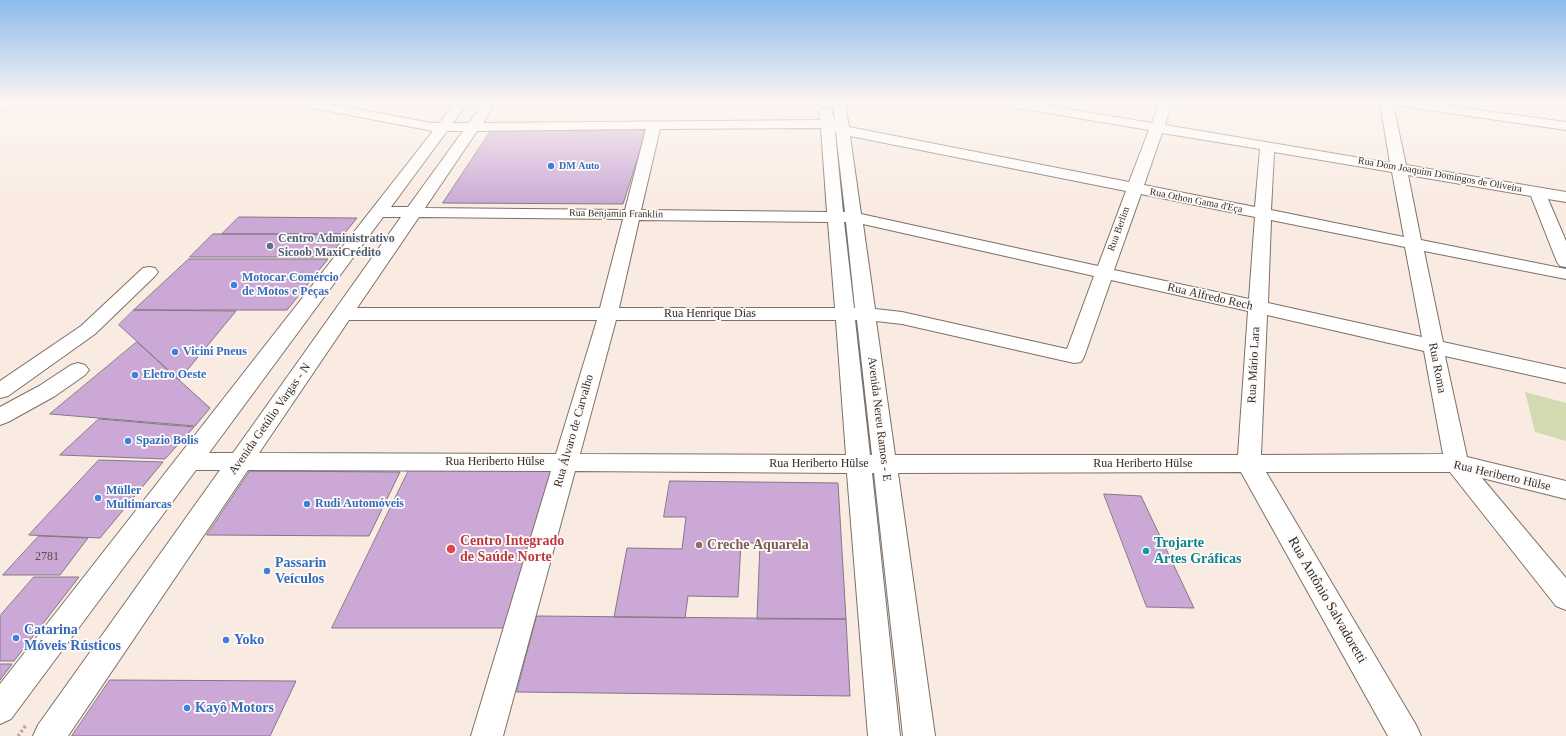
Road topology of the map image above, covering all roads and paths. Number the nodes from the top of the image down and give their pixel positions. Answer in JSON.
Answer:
{"nodes":[{"id":1,"x":436,"y":136,"type":"edge"},
{"id":2,"x":467,"y":136,"type":"edge"},
{"id":3,"x":651,"y":136,"type":"edge"},
{"id":4,"x":836,"y":136,"type":"edge"},
{"id":5,"x":880,"y":136,"type":"edge"},
{"id":6,"x":1153,"y":136,"type":"edge"},
{"id":7,"x":1211,"y":136,"type":"edge"},
{"id":8,"x":1393,"y":136,"type":"edge"},
{"id":9,"x":1267,"y":146,"type":"junction"},
{"id":10,"x":1399,"y":168,"type":"junction"},
{"id":11,"x":1134,"y":189,"type":"junction"},
{"id":12,"x":1536,"y":192,"type":"junction"},
{"id":13,"x":1566,"y":197,"type":"edge"},
{"id":14,"x":379,"y":212,"type":"junction"},
{"id":15,"x":414,"y":212,"type":"junction"},
{"id":16,"x":631,"y":214,"type":"junction"},
{"id":17,"x":1263,"y":214,"type":"junction"},
{"id":18,"x":845,"y":216,"type":"junction"},
{"id":19,"x":1413,"y":244,"type":"junction"},
{"id":20,"x":1566,"y":262,"type":"edge"},
{"id":21,"x":149,"y":272,"type":"dead end"},
{"id":22,"x":1104,"y":274,"type":"junction"},
{"id":23,"x":1566,"y":274,"type":"edge"},
{"id":24,"x":1258,"y":308,"type":"junction"},
{"id":25,"x":342,"y":314,"type":"junction"},
{"id":26,"x":608,"y":314,"type":"junction"},
{"id":27,"x":855,"y":314,"type":"junction"},
{"id":28,"x":1433,"y":347,"type":"junction"},
{"id":29,"x":1074,"y":357,"type":"joint"},
{"id":30,"x":78,"y":370,"type":"dead end"},
{"id":31,"x":1566,"y":376,"type":"edge"},
{"id":32,"x":851,"y":380,"type":"junction"},
{"id":33,"x":874,"y":380,"type":"junction"},
{"id":34,"x":0,"y":390,"type":"edge"},
{"id":35,"x":0,"y":417,"type":"edge"},
{"id":36,"x":189,"y":461,"type":"junction"},
{"id":37,"x":240,"y":461,"type":"junction"},
{"id":38,"x":565,"y":463,"type":"junction"},
{"id":39,"x":1456,"y":463,"type":"junction"},
{"id":40,"x":859,"y":464,"type":"junction"},
{"id":41,"x":885,"y":464,"type":"junction"},
{"id":42,"x":1249,"y":464,"type":"junction"},
{"id":43,"x":1566,"y":490,"type":"edge"},
{"id":44,"x":1566,"y":598,"type":"edge"},
{"id":45,"x":872,"y":602,"type":"junction"},
{"id":46,"x":903,"y":602,"type":"junction"},
{"id":47,"x":0,"y":709,"type":"edge"},
{"id":48,"x":49,"y":736,"type":"edge"},
{"id":49,"x":487,"y":736,"type":"edge"},
{"id":50,"x":884,"y":736,"type":"edge"},
{"id":51,"x":920,"y":736,"type":"edge"},
{"id":52,"x":1406,"y":736,"type":"edge"}],
"edges":[{"from":1,"to":14,"type":"street"},
{"from":2,"to":15,"type":"street","name":"Avenida Getúlio Vargas - N"},
{"from":3,"to":16,"type":"street","name":"Rua Álvaro de Carvalho"},
{"from":4,"to":18,"type":"street","name":"Avenida Nereu Ramos - E"},
{"from":5,"to":11,"type":"street","name":"Rua Othon Gama d'Eça"},
{"from":6,"to":11,"type":"street","name":"Rua Berlim"},
{"from":7,"to":9,"type":"street","name":"Rua Dom Joaquim Domingos de Oliveira"},
{"from":8,"to":10,"type":"street","name":"Rua Roma"},
{"from":9,"to":10,"type":"street","name":"Rua Dom Joaquim Domingos de Oliveira"},
{"from":9,"to":17,"type":"street","name":"Rua Mário Lara"},
{"from":10,"to":12,"type":"street","name":"Rua Dom Joaquim Domingos de Oliveira"},
{"from":10,"to":19,"type":"street","name":"Rua Roma"},
{"from":11,"to":17,"type":"street","name":"Rua Othon Gama d'Eça"},
{"from":11,"to":22,"type":"street","name":"Rua Berlim"},
{"from":12,"to":13,"type":"street","name":"Rua Dom Joaquim Domingos de Oliveira"},
{"from":12,"to":20,"type":"street"},
{"from":14,"to":15,"type":"street","name":"Rua Benjamin Franklin"},
{"from":14,"to":36,"type":"street"},
{"from":15,"to":16,"type":"street","name":"Rua Benjamin Franklin"},
{"from":15,"to":25,"type":"street","name":"Avenida Getúlio Vargas - N"},
{"from":16,"to":18,"type":"street","name":"Rua Benjamin Franklin"},
{"from":16,"to":26,"type":"street","name":"Rua Álvaro de Carvalho"},
{"from":17,"to":19,"type":"street","name":"Rua Othon Gama d'Eça"},
{"from":17,"to":24,"type":"street","name":"Rua Mário Lara"},
{"from":18,"to":22,"type":"street","name":"Rua Alfredo Rech"},
{"from":18,"to":27,"type":"street","name":"Avenida Nereu Ramos - E"},
{"from":19,"to":23,"type":"street","name":"Rua Othon Gama d'Eça"},
{"from":19,"to":28,"type":"street","name":"Rua Roma"},
{"from":21,"to":34,"type":"street"},
{"from":22,"to":24,"type":"street","name":"Rua Alfredo Rech"},
{"from":22,"to":29,"type":"street","name":"Rua Berlim"},
{"from":24,"to":28,"type":"street","name":"Rua Alfredo Rech"},
{"from":24,"to":42,"type":"street","name":"Rua Mário Lara"},
{"from":25,"to":26,"type":"street","name":"Rua Henrique Dias"},
{"from":25,"to":37,"type":"street","name":"Avenida Getúlio Vargas - N"},
{"from":26,"to":27,"type":"street","name":"Rua Henrique Dias"},
{"from":26,"to":38,"type":"street","name":"Rua Álvaro de Carvalho"},
{"from":27,"to":29,"type":"street","name":"Rua Henrique Dias"},
{"from":27,"to":32,"type":"street","name":"Avenida Nereu Ramos - E"},
{"from":27,"to":33,"type":"street","name":"Avenida Nereu Ramos - E"},
{"from":28,"to":31,"type":"street","name":"Rua Alfredo Rech"},
{"from":28,"to":39,"type":"street","name":"Rua Roma"},
{"from":30,"to":35,"type":"street"},
{"from":32,"to":33,"type":"street"},
{"from":32,"to":40,"type":"street","name":"Avenida Nereu Ramos - E"},
{"from":33,"to":41,"type":"street","name":"Avenida Nereu Ramos - E"},
{"from":36,"to":37,"type":"street","name":"Rua Heriberto Hülse"},
{"from":36,"to":47,"type":"street"},
{"from":37,"to":38,"type":"street","name":"Rua Heriberto Hülse"},
{"from":37,"to":48,"type":"street","name":"Avenida Getúlio Vargas - N"},
{"from":38,"to":40,"type":"street","name":"Rua Heriberto Hülse"},
{"from":38,"to":49,"type":"street","name":"Rua Álvaro de Carvalho"},
{"from":39,"to":42,"type":"street","name":"Rua Heriberto Hülse"},
{"from":39,"to":43,"type":"street","name":"Rua Heriberto Hülse"},
{"from":39,"to":44,"type":"street","name":"Rua Roma"},
{"from":40,"to":41,"type":"street","name":"Rua Heriberto Hülse"},
{"from":40,"to":45,"type":"street","name":"Avenida Nereu Ramos - E"},
{"from":41,"to":42,"type":"street","name":"Rua Heriberto Hülse"},
{"from":41,"to":46,"type":"street","name":"Avenida Nereu Ramos - E"},
{"from":42,"to":52,"type":"street","name":"Rua Antônio Salvadoretti"},
{"from":45,"to":46,"type":"street"},
{"from":45,"to":50,"type":"street","name":"Avenida Nereu Ramos - E"},
{"from":46,"to":51,"type":"street","name":"Avenida Nereu Ramos - E"}]}
